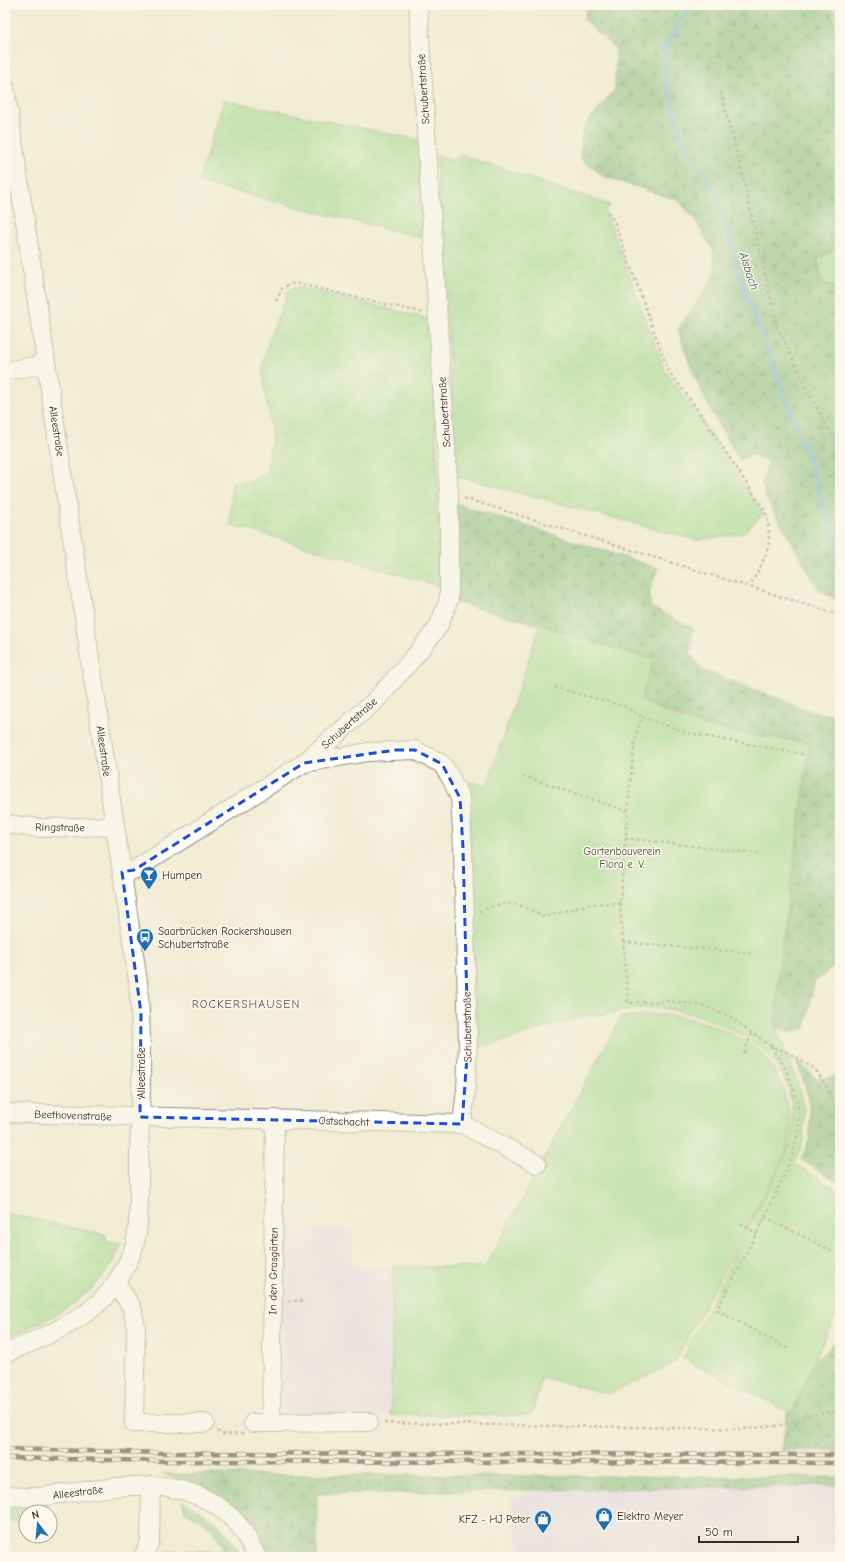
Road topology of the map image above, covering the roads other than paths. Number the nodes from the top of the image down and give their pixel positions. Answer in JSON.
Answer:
{"nodes":[{"id":1,"x":418,"y":5,"type":"edge"},
{"id":2,"x":5,"y":87,"type":"edge"},
{"id":3,"x":47,"y":364,"type":"junction"},
{"id":4,"x":5,"y":371,"type":"edge"},
{"id":5,"x":304,"y":763,"type":"junction"},
{"id":6,"x":5,"y":824,"type":"edge"},
{"id":7,"x":115,"y":826,"type":"junction"},
{"id":8,"x":122,"y":872,"type":"junction"},
{"id":9,"x":140,"y":1117,"type":"junction"},
{"id":10,"x":6,"y":1118,"type":"edge"},
{"id":11,"x":275,"y":1120,"type":"junction"},
{"id":12,"x":462,"y":1124,"type":"junction"},
{"id":13,"x":537,"y":1164,"type":"dead end"},
{"id":14,"x":116,"y":1283,"type":"junction"},
{"id":15,"x":5,"y":1354,"type":"edge"},
{"id":16,"x":369,"y":1422,"type":"road end"},
{"id":17,"x":205,"y":1423,"type":"road end"},
{"id":18,"x":253,"y":1423,"type":"road end"},
{"id":19,"x":271,"y":1423,"type":"junction"},
{"id":20,"x":151,"y":1485,"type":"junction"},
{"id":21,"x":5,"y":1496,"type":"edge"},
{"id":22,"x":143,"y":1556,"type":"edge"},
{"id":23,"x":256,"y":1557,"type":"edge"}],
"edges":[{"from":1,"to":5,"type":"street","name":"Schubertstraße"},
{"from":2,"to":3,"type":"street","name":"Alleestraße"},
{"from":3,"to":4,"type":"street"},
{"from":3,"to":7,"type":"street","name":"Alleestraße"},
{"from":5,"to":8,"type":"street","name":"Schubertstraße"},
{"from":5,"to":12,"type":"street","name":"Schubertstraße"},
{"from":6,"to":7,"type":"street","name":"Ringstraße"},
{"from":7,"to":8,"type":"street","name":"Alleestraße"},
{"from":8,"to":9,"type":"street","name":"Alleestraße"},
{"from":9,"to":10,"type":"street","name":"Beethovenstraße"},
{"from":9,"to":11,"type":"street","name":"Ostschacht"},
{"from":9,"to":14,"type":"street","name":"Alleestraße"},
{"from":11,"to":12,"type":"street","name":"Ostschacht"},
{"from":11,"to":19,"type":"street","name":"In den Grasgärten"},
{"from":12,"to":13,"type":"street","name":"Ostschacht"},
{"from":14,"to":15,"type":"street","name":"Alleestraße"},
{"from":14,"to":17,"type":"street"},
{"from":16,"to":19,"type":"street"},
{"from":18,"to":19,"type":"street"},
{"from":20,"to":21,"type":"street","name":"Alleestraße"},
{"from":20,"to":22,"type":"street"},
{"from":20,"to":23,"type":"street","name":"Alleestraße"}]}
